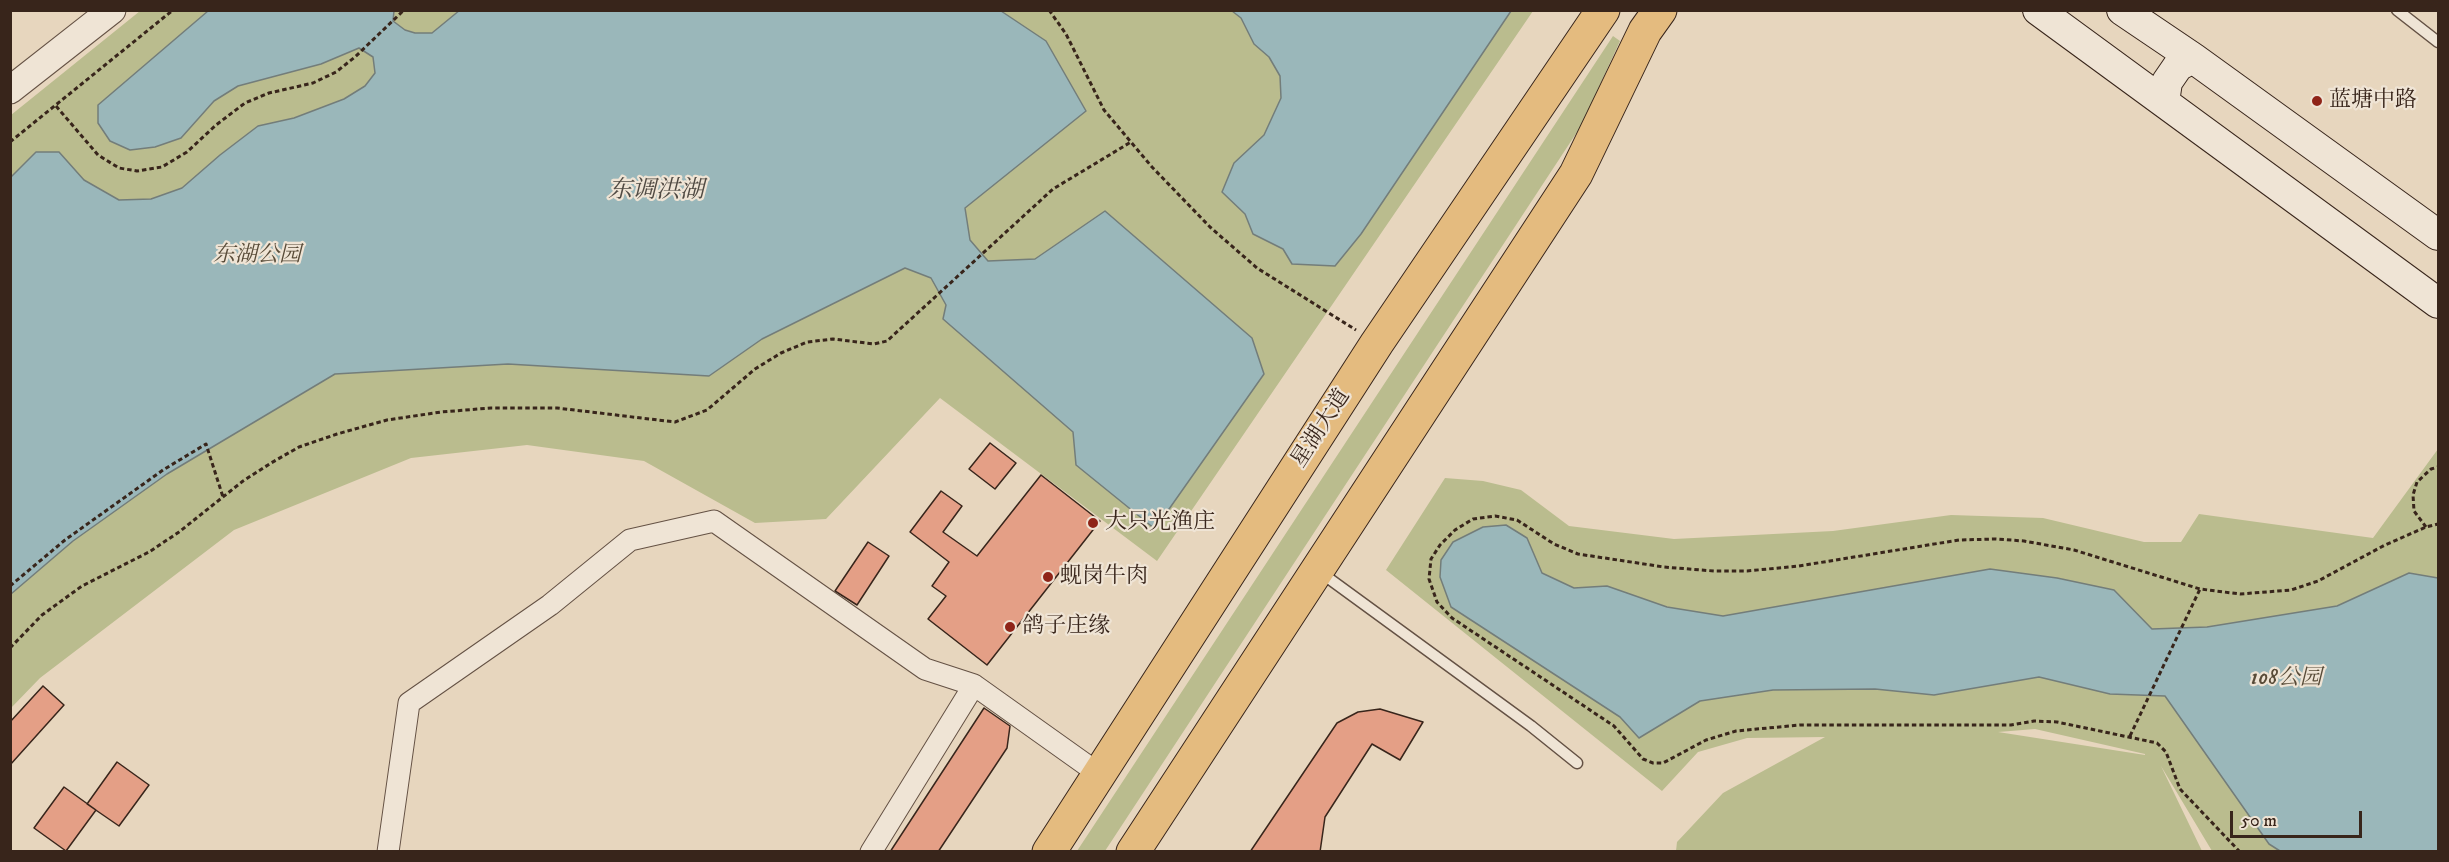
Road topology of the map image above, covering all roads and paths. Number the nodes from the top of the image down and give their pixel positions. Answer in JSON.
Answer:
{"nodes":[{"id":1,"x":88,"y":10,"type":"edge"},
{"id":2,"x":112,"y":10,"type":"edge"},
{"id":3,"x":173,"y":10,"type":"edge"},
{"id":4,"x":404,"y":10,"type":"edge"},
{"id":5,"x":1049,"y":10,"type":"edge"},
{"id":6,"x":1602,"y":10,"type":"edge"},
{"id":7,"x":1615,"y":10,"type":"edge"},
{"id":8,"x":2038,"y":10,"type":"edge"},
{"id":9,"x":2122,"y":10,"type":"edge"},
{"id":10,"x":2397,"y":10,"type":"edge"},
{"id":11,"x":1652,"y":21,"type":"edge"},
{"id":12,"x":2439,"y":42,"type":"edge"},
{"id":13,"x":2193,"y":58,"type":"junction"},
{"id":14,"x":10,"y":68,"type":"edge"},
{"id":15,"x":10,"y":90,"type":"edge"},
{"id":16,"x":2164,"y":102,"type":"junction"},
{"id":17,"x":56,"y":106,"type":"junction"},
{"id":18,"x":10,"y":142,"type":"edge"},
{"id":19,"x":1131,"y":142,"type":"junction"},
{"id":20,"x":2436,"y":228,"type":"edge"},
{"id":21,"x":2439,"y":303,"type":"edge"},
{"id":22,"x":1377,"y":344,"type":"junction"},
{"id":23,"x":2439,"y":467,"type":"edge"},
{"id":24,"x":223,"y":497,"type":"junction"},
{"id":25,"x":2439,"y":524,"type":"edge"},
{"id":26,"x":2426,"y":526,"type":"junction"},
{"id":27,"x":1317,"y":570,"type":"junction"},
{"id":28,"x":10,"y":586,"type":"edge"},
{"id":29,"x":2200,"y":589,"type":"junction"},
{"id":30,"x":11,"y":646,"type":"edge"},
{"id":31,"x":974,"y":685,"type":"junction"},
{"id":32,"x":2130,"y":736,"type":"junction"},
{"id":33,"x":1577,"y":763,"type":"dead end"},
{"id":34,"x":1099,"y":774,"type":"junction"},
{"id":35,"x":388,"y":852,"type":"edge"},
{"id":36,"x":871,"y":852,"type":"edge"},
{"id":37,"x":1049,"y":852,"type":"edge"},
{"id":38,"x":1133,"y":852,"type":"edge"},
{"id":39,"x":2240,"y":852,"type":"edge"}],
"edges":[{"from":1,"to":14,"type":"street"},
{"from":2,"to":15,"type":"street"},
{"from":3,"to":17,"type":"path"},
{"from":4,"to":17,"type":"path"},
{"from":5,"to":19,"type":"path"},
{"from":6,"to":22,"type":"main road","name":"星湖大道"},
{"from":7,"to":11,"type":"main road"},
{"from":8,"to":16,"type":"main road"},
{"from":9,"to":13,"type":"main road"},
{"from":10,"to":12,"type":"lane"},
{"from":11,"to":27,"type":"main road"},
{"from":13,"to":16,"type":"main road"},
{"from":13,"to":20,"type":"main road"},
{"from":16,"to":21,"type":"main road"},
{"from":17,"to":18,"type":"path"},
{"from":19,"to":22,"type":"path"},
{"from":19,"to":24,"type":"path"},
{"from":22,"to":34,"type":"main road","name":"星湖大道"},
{"from":23,"to":26,"type":"path"},
{"from":24,"to":28,"type":"path"},
{"from":24,"to":30,"type":"path"},
{"from":25,"to":26,"type":"path"},
{"from":26,"to":29,"type":"path"},
{"from":27,"to":33,"type":"lane"},
{"from":27,"to":38,"type":"main road"},
{"from":29,"to":32,"type":"path"},
{"from":29,"to":32,"type":"path"},
{"from":31,"to":34,"type":"street"},
{"from":31,"to":35,"type":"street"},
{"from":31,"to":36,"type":"street"},
{"from":32,"to":39,"type":"path"},
{"from":34,"to":37,"type":"main road","name":"星湖大道"}]}
